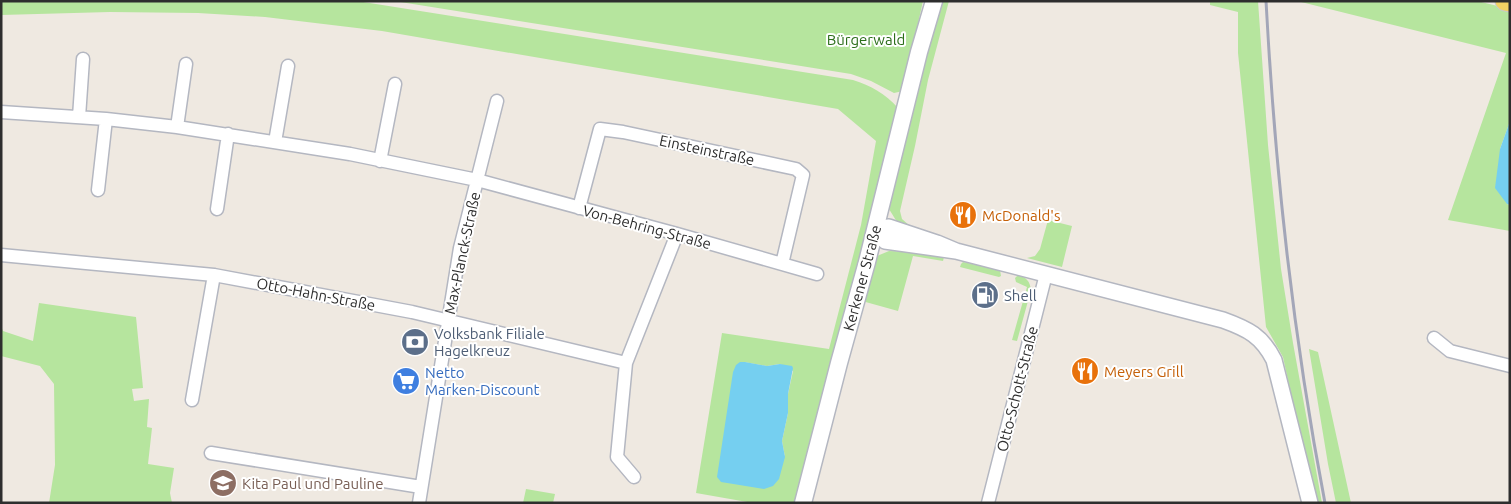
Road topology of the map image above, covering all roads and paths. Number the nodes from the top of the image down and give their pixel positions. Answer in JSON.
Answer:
{"nodes":[{"id":1,"x":928,"y":1,"type":"edge"},
{"id":2,"x":934,"y":1,"type":"edge"},
{"id":3,"x":1505,"y":1,"type":"edge"},
{"id":4,"x":1510,"y":2,"type":"edge"},
{"id":5,"x":919,"y":52,"type":"junction"},
{"id":6,"x":83,"y":59,"type":"dead end"},
{"id":7,"x":186,"y":64,"type":"dead end"},
{"id":8,"x":288,"y":66,"type":"dead end"},
{"id":9,"x":395,"y":84,"type":"dead end"},
{"id":10,"x":497,"y":101,"type":"dead end"},
{"id":11,"x":1,"y":112,"type":"edge"},
{"id":12,"x":79,"y":117,"type":"junction"},
{"id":13,"x":106,"y":119,"type":"junction"},
{"id":14,"x":176,"y":126,"type":"junction"},
{"id":15,"x":228,"y":134,"type":"junction"},
{"id":16,"x":275,"y":142,"type":"junction"},
{"id":17,"x":380,"y":161,"type":"junction"},
{"id":18,"x":477,"y":180,"type":"junction"},
{"id":19,"x":98,"y":190,"type":"dead end"},
{"id":20,"x":217,"y":208,"type":"dead end"},
{"id":21,"x":579,"y":208,"type":"junction"},
{"id":22,"x":882,"y":229,"type":"junction"},
{"id":23,"x":677,"y":234,"type":"junction"},
{"id":24,"x":1,"y":255,"type":"edge"},
{"id":25,"x":782,"y":264,"type":"junction"},
{"id":26,"x":818,"y":274,"type":"dead end"},
{"id":27,"x":1046,"y":274,"type":"junction"},
{"id":28,"x":214,"y":275,"type":"junction"},
{"id":29,"x":448,"y":320,"type":"junction"},
{"id":30,"x":1434,"y":338,"type":"dead end"},
{"id":31,"x":626,"y":363,"type":"junction"},
{"id":32,"x":1510,"y":366,"type":"edge"},
{"id":33,"x":192,"y":400,"type":"dead end"},
{"id":34,"x":211,"y":453,"type":"dead end"},
{"id":35,"x":634,"y":477,"type":"dead end"},
{"id":36,"x":421,"y":487,"type":"junction"},
{"id":37,"x":419,"y":503,"type":"edge"},
{"id":38,"x":802,"y":503,"type":"edge"},
{"id":39,"x":988,"y":503,"type":"edge"},
{"id":40,"x":1310,"y":503,"type":"edge"}],
"edges":[{"from":1,"to":5,"type":"main road","name":"Kerkener Straße"},
{"from":2,"to":5,"type":"main road","name":"Kerkener Straße"},
{"from":3,"to":4,"type":"main road"},
{"from":5,"to":22,"type":"main road","name":"Kerkener Straße"},
{"from":6,"to":12,"type":"street"},
{"from":7,"to":14,"type":"street"},
{"from":8,"to":16,"type":"street"},
{"from":9,"to":17,"type":"street"},
{"from":10,"to":18,"type":"street"},
{"from":11,"to":12,"type":"street","name":"Von-Behring-Straße"},
{"from":12,"to":13,"type":"street","name":"Von-Behring-Straße"},
{"from":13,"to":14,"type":"street","name":"Von-Behring-Straße"},
{"from":13,"to":19,"type":"street"},
{"from":14,"to":15,"type":"street","name":"Von-Behring-Straße"},
{"from":15,"to":16,"type":"street","name":"Von-Behring-Straße"},
{"from":15,"to":20,"type":"street"},
{"from":16,"to":17,"type":"street","name":"Von-Behring-Straße"},
{"from":17,"to":18,"type":"street","name":"Von-Behring-Straße"},
{"from":18,"to":21,"type":"street","name":"Von-Behring-Straße"},
{"from":18,"to":29,"type":"street","name":"Max-Planck-Straße"},
{"from":21,"to":23,"type":"street","name":"Von-Behring-Straße"},
{"from":21,"to":25,"type":"street","name":"Einsteinstraße"},
{"from":22,"to":27,"type":"street"},
{"from":22,"to":38,"type":"main road","name":"Kerkener Straße"},
{"from":23,"to":25,"type":"street","name":"Von-Behring-Straße"},
{"from":23,"to":31,"type":"street"},
{"from":24,"to":28,"type":"street","name":"Otto-Hahn-Straße"},
{"from":25,"to":26,"type":"street","name":"Von-Behring-Straße"},
{"from":27,"to":39,"type":"street","name":"Otto-Schott-Straße"},
{"from":27,"to":40,"type":"street"},
{"from":28,"to":29,"type":"street","name":"Otto-Hahn-Straße"},
{"from":28,"to":33,"type":"street"},
{"from":29,"to":31,"type":"street","name":"Otto-Hahn-Straße"},
{"from":29,"to":36,"type":"street","name":"Max-Planck-Straße"},
{"from":30,"to":32,"type":"street"},
{"from":31,"to":35,"type":"street"},
{"from":34,"to":36,"type":"street"},
{"from":36,"to":37,"type":"street","name":"Max-Planck-Straße"}]}
